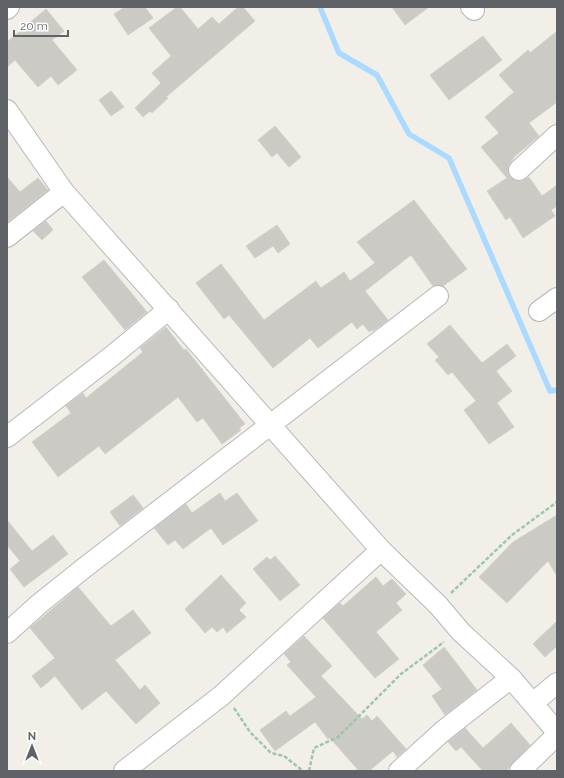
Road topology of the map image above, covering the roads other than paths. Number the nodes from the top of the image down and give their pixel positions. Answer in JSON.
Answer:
{"nodes":[{"id":1,"x":7,"y":110,"type":"edge"},
{"id":2,"x":557,"y":135,"type":"edge"},
{"id":3,"x":519,"y":170,"type":"dead end"},
{"id":4,"x":64,"y":192,"type":"junction"},
{"id":5,"x":7,"y":237,"type":"edge"},
{"id":6,"x":438,"y":296,"type":"dead end"},
{"id":7,"x":557,"y":298,"type":"edge"},
{"id":8,"x":169,"y":309,"type":"junction"},
{"id":9,"x":539,"y":311,"type":"dead end"},
{"id":10,"x":271,"y":424,"type":"junction"},
{"id":11,"x":7,"y":437,"type":"edge"},
{"id":12,"x":381,"y":550,"type":"junction"},
{"id":13,"x":7,"y":634,"type":"edge"},
{"id":14,"x":511,"y":678,"type":"junction"},
{"id":15,"x":557,"y":683,"type":"edge"},
{"id":16,"x":533,"y":703,"type":"junction"},
{"id":17,"x":557,"y":732,"type":"edge"},
{"id":18,"x":557,"y":735,"type":"edge"},
{"id":19,"x":124,"y":771,"type":"edge"},
{"id":20,"x":399,"y":771,"type":"edge"},
{"id":21,"x":520,"y":771,"type":"edge"}],
"edges":[{"from":1,"to":4,"type":"street"},
{"from":2,"to":3,"type":"street"},
{"from":4,"to":5,"type":"street"},
{"from":4,"to":8,"type":"street"},
{"from":6,"to":10,"type":"street"},
{"from":7,"to":9,"type":"street"},
{"from":8,"to":10,"type":"street"},
{"from":8,"to":11,"type":"street"},
{"from":10,"to":12,"type":"street"},
{"from":10,"to":13,"type":"street"},
{"from":12,"to":14,"type":"street"},
{"from":12,"to":19,"type":"street"},
{"from":14,"to":16,"type":"street"},
{"from":14,"to":20,"type":"street"},
{"from":15,"to":16,"type":"street"},
{"from":16,"to":17,"type":"street"},
{"from":18,"to":21,"type":"street"}]}
